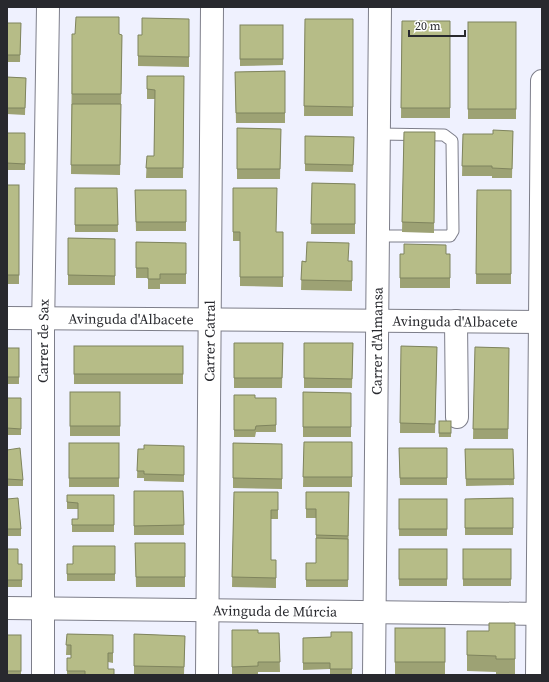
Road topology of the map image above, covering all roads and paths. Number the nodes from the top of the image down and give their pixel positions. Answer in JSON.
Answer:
{"nodes":[{"id":1,"x":48,"y":7,"type":"edge"},
{"id":2,"x":212,"y":7,"type":"edge"},
{"id":3,"x":380,"y":7,"type":"edge"},
{"id":4,"x":542,"y":81,"type":"edge"},
{"id":5,"x":378,"y":134,"type":"junction"},
{"id":6,"x":377,"y":236,"type":"junction"},
{"id":7,"x":7,"y":318,"type":"edge"},
{"id":8,"x":44,"y":318,"type":"junction"},
{"id":9,"x":210,"y":320,"type":"junction"},
{"id":10,"x":376,"y":321,"type":"junction"},
{"id":11,"x":456,"y":322,"type":"junction"},
{"id":12,"x":541,"y":322,"type":"edge"},
{"id":13,"x":457,"y":417,"type":"dead end"},
{"id":14,"x":7,"y":608,"type":"edge"},
{"id":15,"x":43,"y":608,"type":"junction"},
{"id":16,"x":207,"y":609,"type":"junction"},
{"id":17,"x":374,"y":612,"type":"junction"},
{"id":18,"x":540,"y":614,"type":"edge"},
{"id":19,"x":43,"y":675,"type":"edge"},
{"id":20,"x":206,"y":675,"type":"edge"},
{"id":21,"x":374,"y":675,"type":"edge"},
{"id":22,"x":537,"y":675,"type":"edge"}],
"edges":[{"from":1,"to":8,"type":"street","name":"Carrer de Sax"},
{"from":2,"to":9,"type":"street","name":"Carrer Catral"},
{"from":3,"to":5,"type":"street","name":"Carrer d'Almansa"},
{"from":4,"to":12,"type":"street"},
{"from":5,"to":6,"type":"street","name":"Carrer d'Almansa"},
{"from":5,"to":6,"type":"lane"},
{"from":6,"to":10,"type":"street","name":"Carrer d'Almansa"},
{"from":7,"to":8,"type":"street","name":"Avinguda d'Albacete"},
{"from":8,"to":9,"type":"street","name":"Avinguda d'Albacete"},
{"from":8,"to":15,"type":"street","name":"Carrer de Sax"},
{"from":9,"to":10,"type":"street","name":"Avinguda d'Albacete"},
{"from":9,"to":16,"type":"street","name":"Carrer Catral"},
{"from":10,"to":11,"type":"street","name":"Avinguda d'Albacete"},
{"from":10,"to":17,"type":"street","name":"Carrer d'Almansa"},
{"from":11,"to":12,"type":"street","name":"Avinguda d'Albacete"},
{"from":11,"to":13,"type":"street"},
{"from":12,"to":18,"type":"street"},
{"from":14,"to":15,"type":"street","name":"Avinguda de Múrcia"},
{"from":15,"to":16,"type":"street","name":"Avinguda de Múrcia"},
{"from":15,"to":19,"type":"street","name":"Carrer de Sax"},
{"from":16,"to":17,"type":"street","name":"Avinguda de Múrcia"},
{"from":16,"to":20,"type":"street","name":"Carrer Catral"},
{"from":17,"to":18,"type":"street","name":"Avinguda de Múrcia"},
{"from":17,"to":21,"type":"street","name":"Carrer d'Almansa"},
{"from":18,"to":22,"type":"street"}]}
